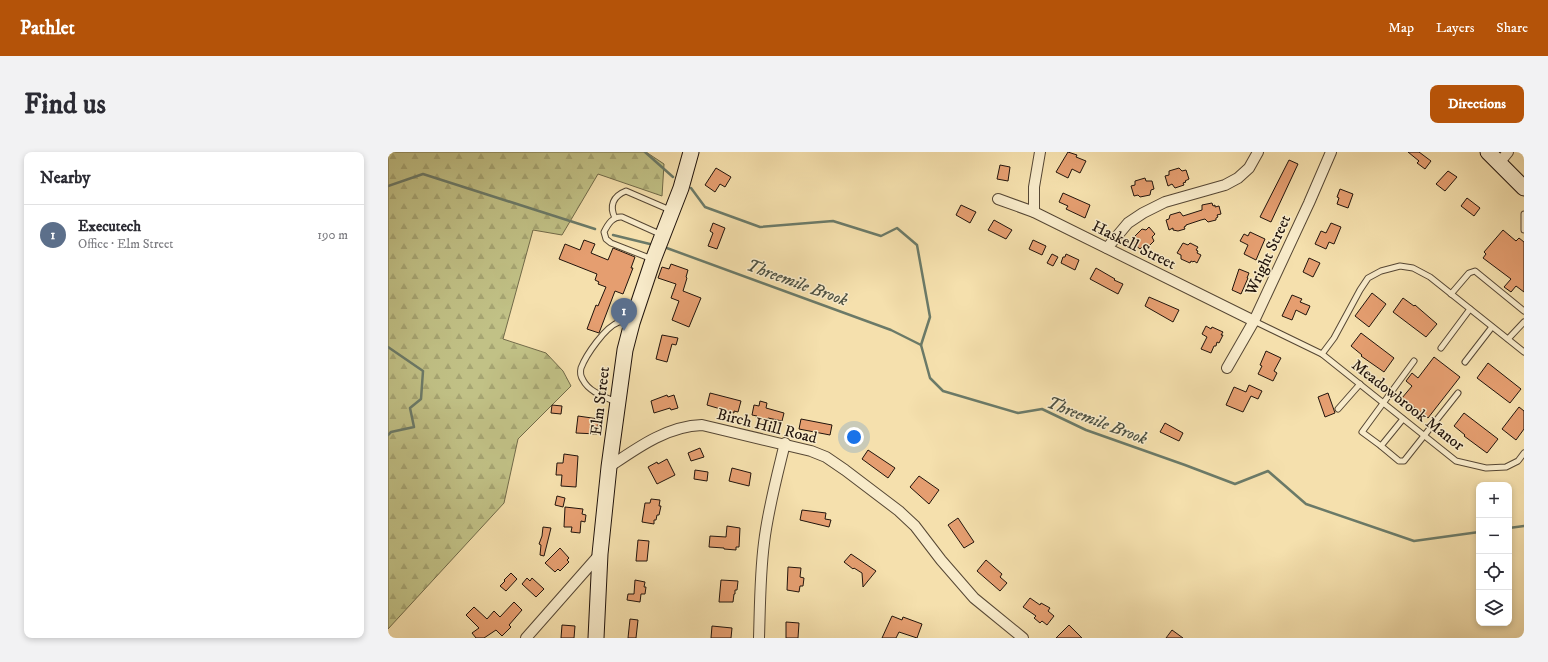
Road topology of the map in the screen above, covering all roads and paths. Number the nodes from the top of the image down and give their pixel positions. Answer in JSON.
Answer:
{"nodes":[{"id":1,"x":691,"y":152,"type":"edge"},
{"id":2,"x":1040,"y":152,"type":"edge"},
{"id":3,"x":1258,"y":152,"type":"edge"},
{"id":4,"x":1331,"y":152,"type":"edge"},
{"id":5,"x":1488,"y":152,"type":"edge"},
{"id":6,"x":1503,"y":158,"type":"edge"},
{"id":7,"x":1524,"y":188,"type":"edge"},
{"id":8,"x":998,"y":199,"type":"dead end"},
{"id":9,"x":672,"y":211,"type":"junction"},
{"id":10,"x":1034,"y":212,"type":"junction"},
{"id":11,"x":1524,"y":214,"type":"edge"},
{"id":12,"x":615,"y":218,"type":"junction"},
{"id":13,"x":1524,"y":230,"type":"edge"},
{"id":14,"x":658,"y":247,"type":"junction"},
{"id":15,"x":1107,"y":248,"type":"junction"},
{"id":16,"x":1451,"y":294,"type":"junction"},
{"id":17,"x":1470,"y":309,"type":"junction"},
{"id":18,"x":1524,"y":311,"type":"edge"},
{"id":19,"x":1254,"y":321,"type":"junction"},
{"id":20,"x":1524,"y":322,"type":"edge"},
{"id":21,"x":632,"y":323,"type":"junction"},
{"id":22,"x":1492,"y":326,"type":"junction"},
{"id":23,"x":1508,"y":339,"type":"junction"},
{"id":24,"x":1441,"y":348,"type":"dead end"},
{"id":25,"x":1524,"y":352,"type":"edge"},
{"id":26,"x":1322,"y":354,"type":"junction"},
{"id":27,"x":1414,"y":361,"type":"dead end"},
{"id":28,"x":1465,"y":362,"type":"dead end"},
{"id":29,"x":1227,"y":368,"type":"dead end"},
{"id":30,"x":1360,"y":384,"type":"junction"},
{"id":31,"x":1458,"y":393,"type":"dead end"},
{"id":32,"x":617,"y":402,"type":"junction"},
{"id":33,"x":1383,"y":402,"type":"junction"},
{"id":34,"x":1338,"y":409,"type":"dead end"},
{"id":35,"x":1403,"y":419,"type":"junction"},
{"id":36,"x":1425,"y":436,"type":"junction"},
{"id":37,"x":785,"y":444,"type":"junction"},
{"id":38,"x":1381,"y":446,"type":"junction"},
{"id":39,"x":1524,"y":453,"type":"edge"},
{"id":40,"x":609,"y":467,"type":"junction"},
{"id":41,"x":600,"y":554,"type":"junction"},
{"id":42,"x":526,"y":638,"type":"edge"},
{"id":43,"x":596,"y":638,"type":"edge"},
{"id":44,"x":759,"y":638,"type":"edge"},
{"id":45,"x":1024,"y":638,"type":"edge"}],
"edges":[{"from":1,"to":9,"type":"street","name":"Elm Street"},
{"from":2,"to":10,"type":"street"},
{"from":3,"to":15,"type":"street"},
{"from":4,"to":19,"type":"street","name":"Wright Street"},
{"from":5,"to":6,"type":"street"},
{"from":6,"to":7,"type":"street"},
{"from":8,"to":10,"type":"street","name":"Haskell Street"},
{"from":9,"to":12,"type":"lane"},
{"from":9,"to":14,"type":"street","name":"Elm Street"},
{"from":10,"to":15,"type":"street","name":"Haskell Street"},
{"from":11,"to":13,"type":"lane"},
{"from":12,"to":14,"type":"lane"},
{"from":12,"to":14,"type":"lane"},
{"from":14,"to":21,"type":"street","name":"Elm Street"},
{"from":15,"to":19,"type":"street","name":"Haskell Street"},
{"from":16,"to":17,"type":"lane"},
{"from":16,"to":18,"type":"lane"},
{"from":16,"to":26,"type":"lane"},
{"from":17,"to":22,"type":"lane"},
{"from":17,"to":24,"type":"lane"},
{"from":19,"to":26,"type":"lane","name":"Meadowbrook Manor"},
{"from":19,"to":29,"type":"street","name":"Wright Street"},
{"from":20,"to":23,"type":"lane"},
{"from":21,"to":32,"type":"street","name":"Elm Street"},
{"from":21,"to":32,"type":"lane"},
{"from":22,"to":23,"type":"lane"},
{"from":22,"to":28,"type":"lane"},
{"from":23,"to":25,"type":"lane"},
{"from":26,"to":30,"type":"lane","name":"Meadowbrook Manor"},
{"from":27,"to":33,"type":"lane"},
{"from":30,"to":33,"type":"lane","name":"Meadowbrook Manor"},
{"from":30,"to":34,"type":"lane"},
{"from":31,"to":36,"type":"lane"},
{"from":32,"to":40,"type":"street","name":"Elm Street"},
{"from":33,"to":35,"type":"lane","name":"Meadowbrook Manor"},
{"from":33,"to":38,"type":"lane"},
{"from":35,"to":36,"type":"lane","name":"Meadowbrook Manor"},
{"from":35,"to":38,"type":"lane"},
{"from":36,"to":38,"type":"lane"},
{"from":36,"to":39,"type":"lane","name":"Meadowbrook Manor"},
{"from":37,"to":40,"type":"street","name":"Birch Hill Road"},
{"from":37,"to":44,"type":"street"},
{"from":37,"to":45,"type":"street","name":"Birch Hill Road"},
{"from":40,"to":41,"type":"street","name":"Elm Street"},
{"from":41,"to":42,"type":"street"},
{"from":41,"to":43,"type":"street","name":"Elm Street"}]}
